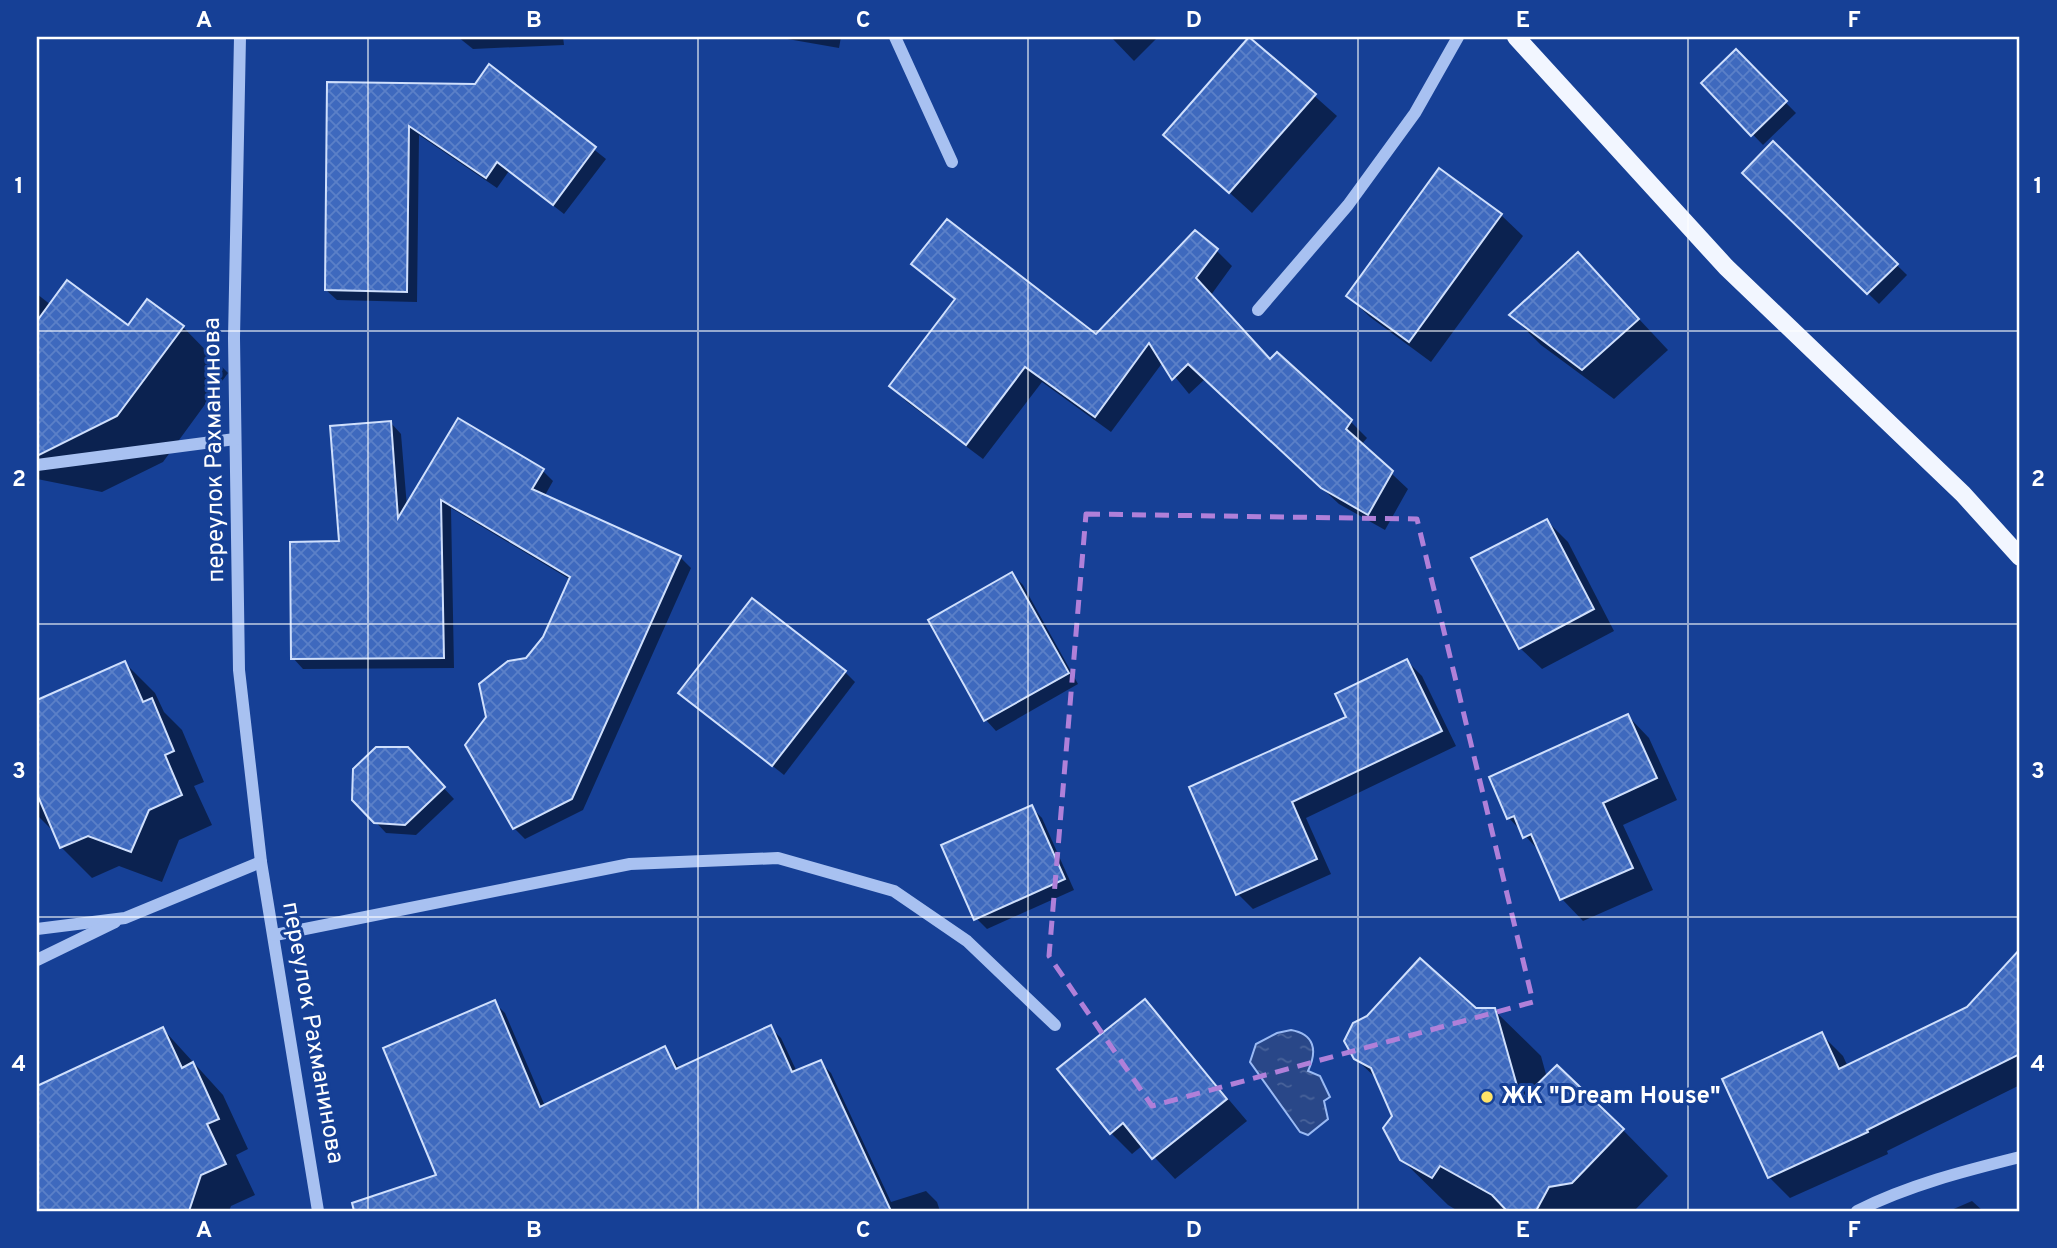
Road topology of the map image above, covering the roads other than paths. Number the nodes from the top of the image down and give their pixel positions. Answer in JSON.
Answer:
{"nodes":[{"id":1,"x":240,"y":37,"type":"edge"},
{"id":2,"x":895,"y":37,"type":"edge"},
{"id":3,"x":1458,"y":37,"type":"edge"},
{"id":4,"x":1517,"y":37,"type":"edge"},
{"id":5,"x":952,"y":162,"type":"dead end"},
{"id":6,"x":1258,"y":310,"type":"dead end"},
{"id":7,"x":235,"y":439,"type":"junction"},
{"id":8,"x":37,"y":465,"type":"edge"},
{"id":9,"x":2020,"y":557,"type":"edge"},
{"id":10,"x":261,"y":862,"type":"junction"},
{"id":11,"x":125,"y":918,"type":"junction"},
{"id":12,"x":37,"y":929,"type":"edge"},
{"id":13,"x":275,"y":935,"type":"junction"},
{"id":14,"x":37,"y":960,"type":"edge"},
{"id":15,"x":1055,"y":1025,"type":"dead end"},
{"id":16,"x":2020,"y":1157,"type":"edge"},
{"id":17,"x":318,"y":1211,"type":"edge"},
{"id":18,"x":1857,"y":1211,"type":"edge"}],
"edges":[{"from":1,"to":7,"type":"street","name":"переулок Рахманинова"},
{"from":2,"to":5,"type":"street"},
{"from":3,"to":6,"type":"street"},
{"from":4,"to":9,"type":"main road"},
{"from":7,"to":8,"type":"street"},
{"from":7,"to":10,"type":"street","name":"переулок Рахманинова"},
{"from":10,"to":11,"type":"street"},
{"from":10,"to":13,"type":"street","name":"переулок Рахманинова"},
{"from":11,"to":12,"type":"street"},
{"from":11,"to":14,"type":"street"},
{"from":13,"to":15,"type":"street"},
{"from":13,"to":17,"type":"street","name":"переулок Рахманинова"},
{"from":16,"to":18,"type":"street"}]}
